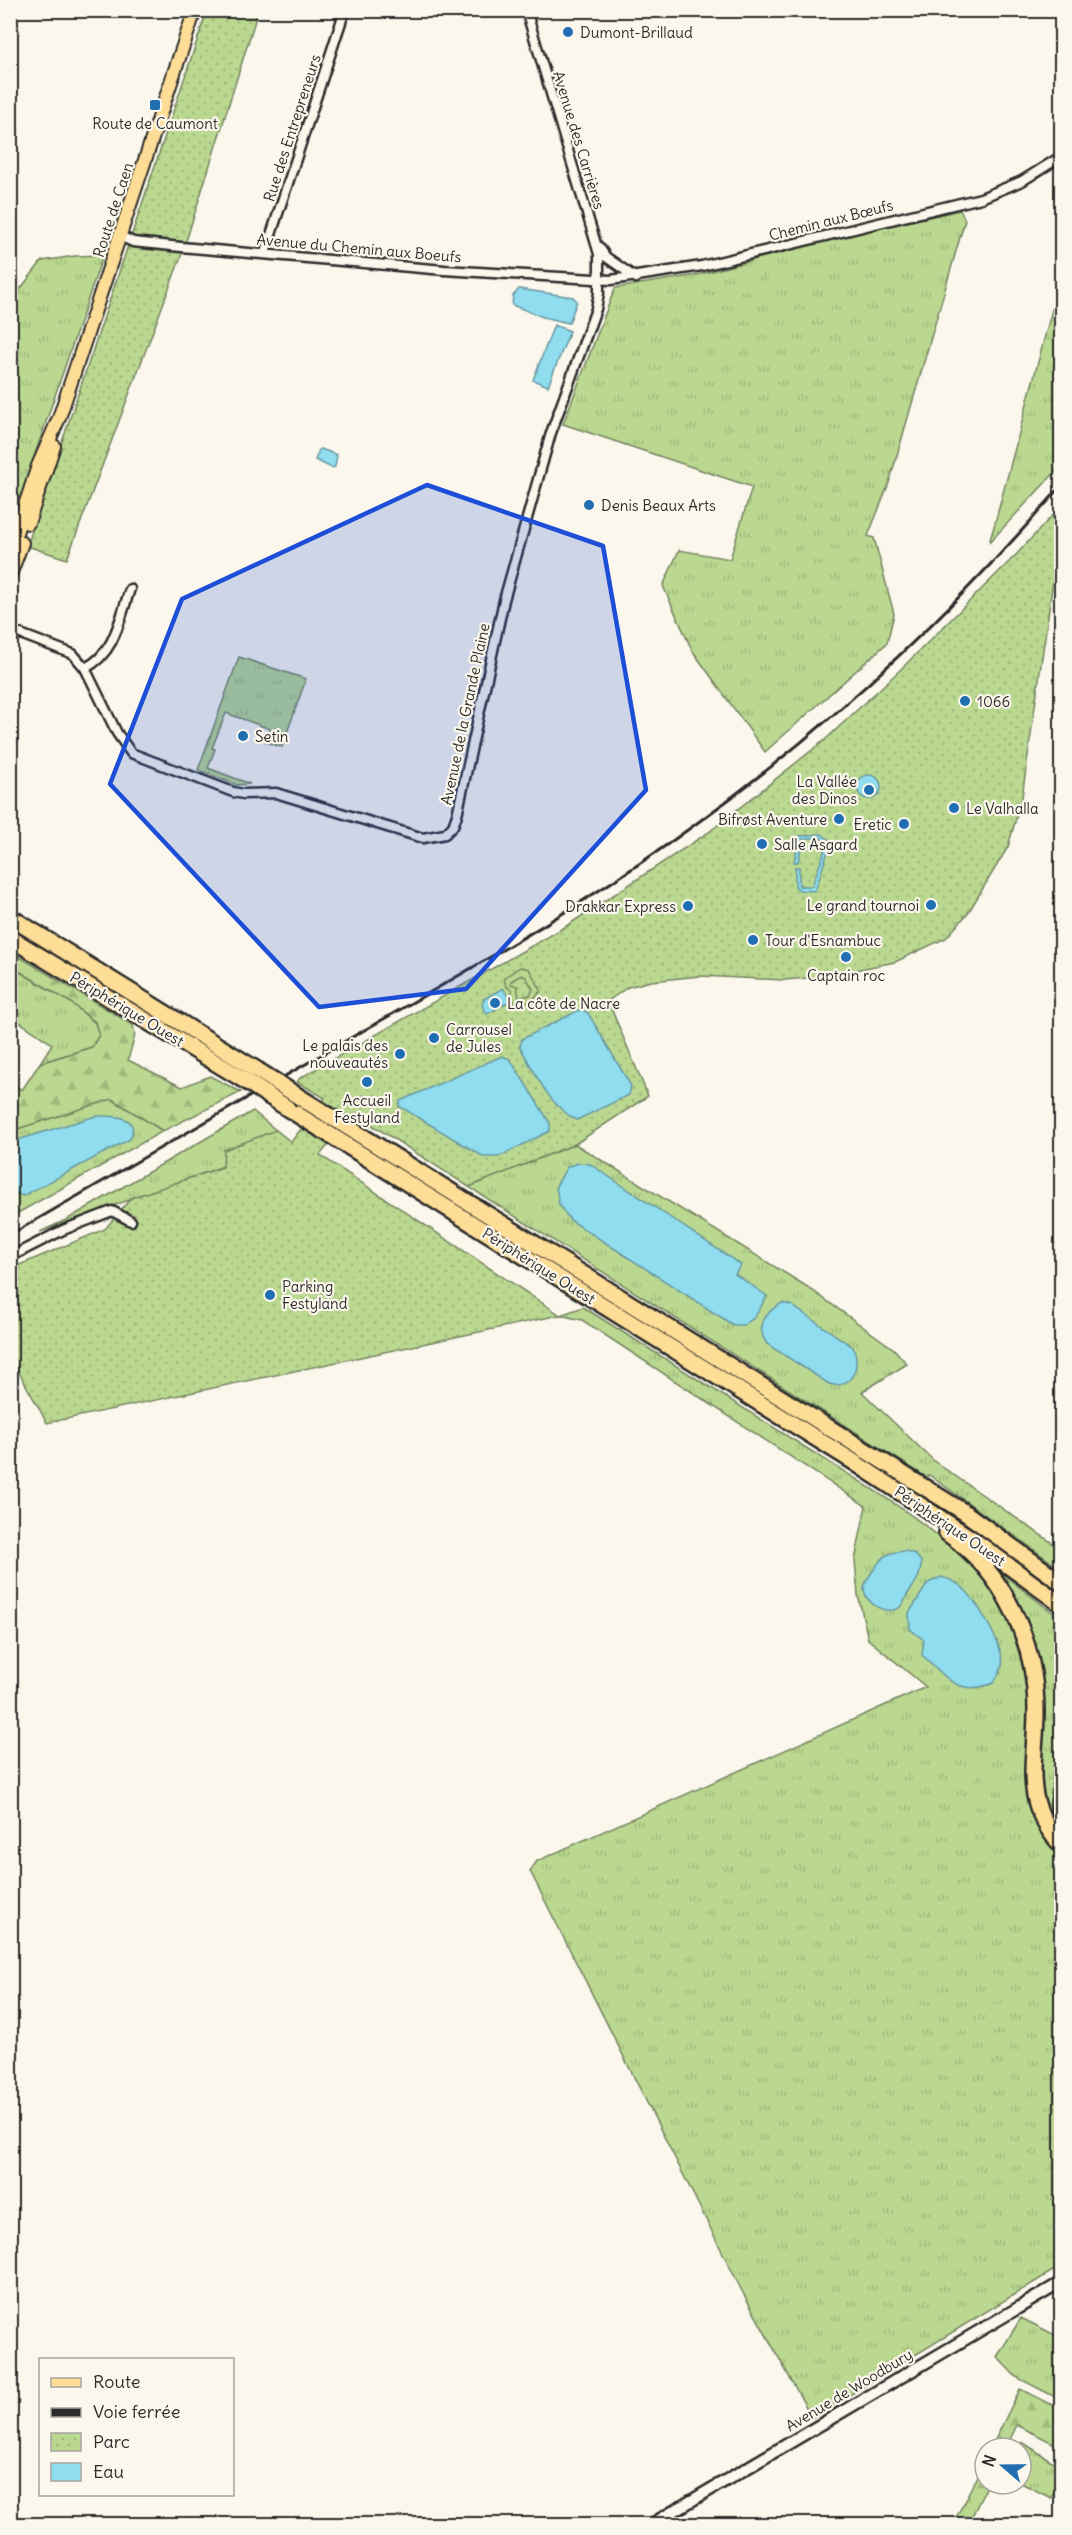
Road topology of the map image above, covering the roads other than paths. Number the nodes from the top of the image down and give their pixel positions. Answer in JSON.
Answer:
{"nodes":[{"id":1,"x":195,"y":10,"type":"edge"},
{"id":2,"x":345,"y":10,"type":"edge"},
{"id":3,"x":526,"y":10,"type":"edge"},
{"id":4,"x":1062,"y":156,"type":"edge"},
{"id":5,"x":120,"y":236,"type":"junction"},
{"id":6,"x":595,"y":241,"type":"junction"},
{"id":7,"x":265,"y":253,"type":"junction"},
{"id":8,"x":636,"y":278,"type":"junction"},
{"id":9,"x":598,"y":279,"type":"junction"},
{"id":10,"x":59,"y":418,"type":"junction"},
{"id":11,"x":10,"y":551,"type":"edge"},
{"id":12,"x":10,"y":575,"type":"edge"},
{"id":13,"x":130,"y":589,"type":"dead end"},
{"id":14,"x":10,"y":630,"type":"edge"},
{"id":15,"x":85,"y":668,"type":"junction"},
{"id":16,"x":10,"y":917,"type":"edge"},
{"id":17,"x":10,"y":938,"type":"edge"},
{"id":18,"x":253,"y":1076,"type":"junction"},
{"id":19,"x":131,"y":1221,"type":"dead end"},
{"id":20,"x":10,"y":1257,"type":"edge"},
{"id":21,"x":854,"y":1462,"type":"junction"},
{"id":22,"x":1062,"y":1583,"type":"edge"},
{"id":23,"x":1062,"y":1605,"type":"edge"},
{"id":24,"x":1062,"y":1780,"type":"edge"},
{"id":25,"x":1062,"y":1817,"type":"edge"},
{"id":26,"x":1062,"y":1846,"type":"edge"},
{"id":27,"x":1062,"y":2282,"type":"edge"},
{"id":28,"x":652,"y":2524,"type":"edge"}],
"edges":[{"from":1,"to":5,"type":"main road","name":"Route de Caen"},
{"from":2,"to":7,"type":"street","name":"Rue des Entrepreneurs"},
{"from":3,"to":6,"type":"street","name":"Avenue des Carrières"},
{"from":4,"to":8,"type":"street","name":"Chemin aux Bœufs"},
{"from":5,"to":7,"type":"street","name":"Avenue du Chemin aux Boeufs"},
{"from":5,"to":10,"type":"main road","name":"Route de Caen"},
{"from":6,"to":8,"type":"street"},
{"from":6,"to":9,"type":"street","name":"Avenue des Carrières"},
{"from":7,"to":9,"type":"street","name":"Avenue du Chemin aux Boeufs"},
{"from":8,"to":9,"type":"street","name":"Chemin aux Bœufs"},
{"from":9,"to":15,"type":"street","name":"Avenue de la Grande Plaine"},
{"from":10,"to":11,"type":"main road","name":"Route de Caen"},
{"from":10,"to":12,"type":"main road","name":"Route de Caen"},
{"from":13,"to":15,"type":"street"},
{"from":14,"to":15,"type":"street","name":"Avenue de la Grande Plaine"},
{"from":16,"to":18,"type":"highway","name":"Périphérique Ouest"},
{"from":17,"to":18,"type":"highway","name":"Périphérique Ouest"},
{"from":18,"to":21,"type":"highway","name":"Périphérique Ouest","bridge":true},
{"from":18,"to":22,"type":"highway","name":"Périphérique Ouest","bridge":true},
{"from":19,"to":20,"type":"street"},
{"from":21,"to":23,"type":"highway","name":"Périphérique Ouest"},
{"from":21,"to":26,"type":"highway"},
{"from":24,"to":25,"type":"highway"},
{"from":27,"to":28,"type":"street","name":"Avenue de Woodbury"}]}
